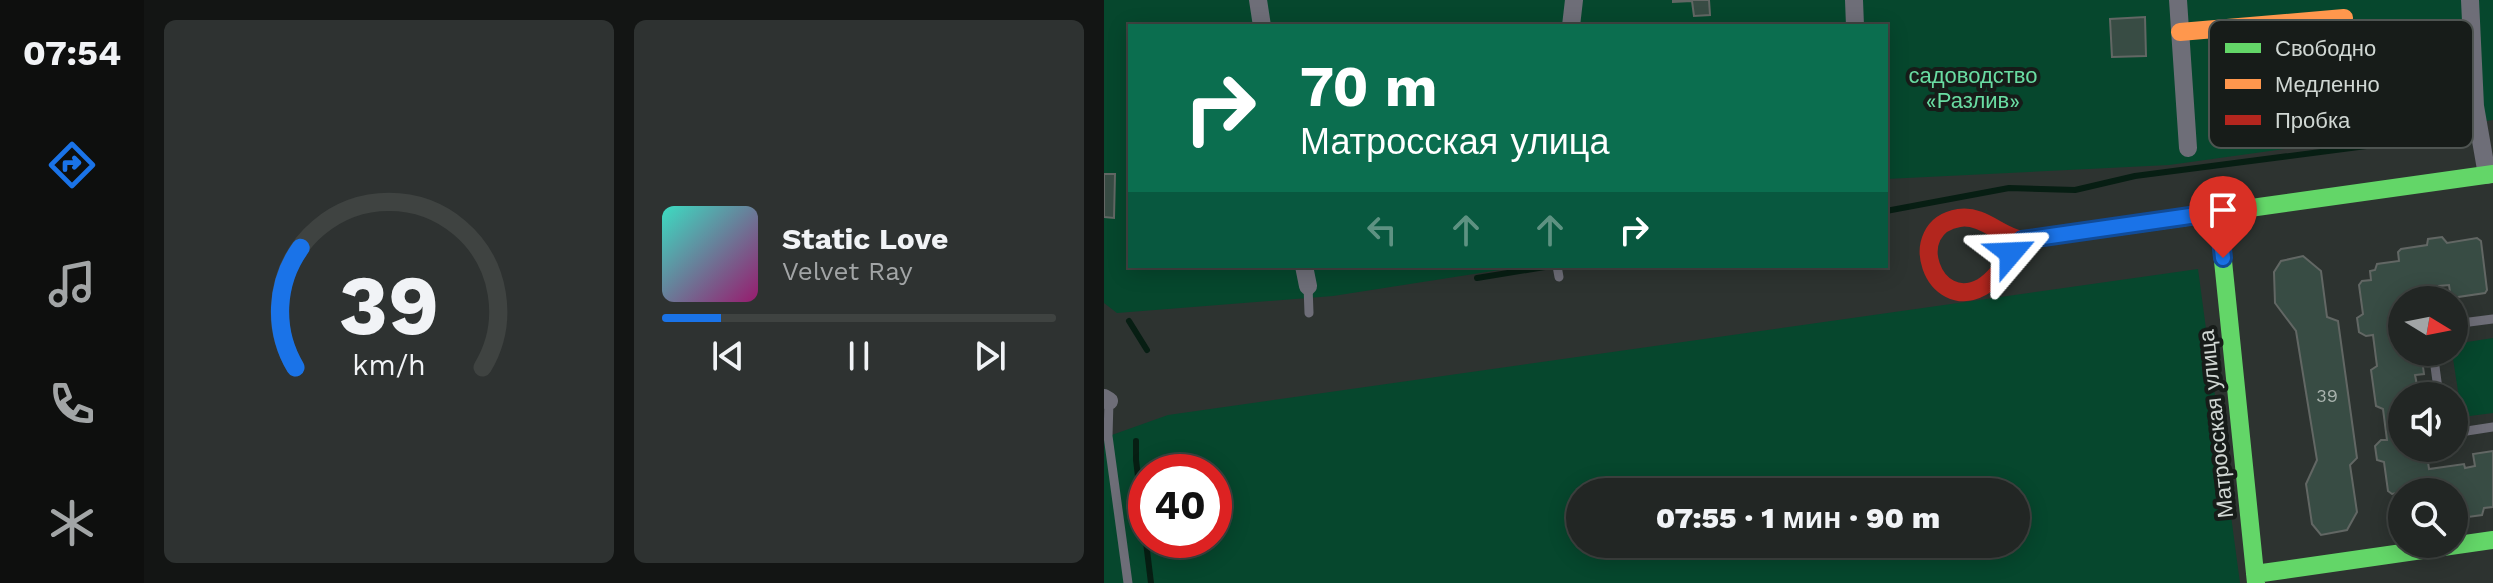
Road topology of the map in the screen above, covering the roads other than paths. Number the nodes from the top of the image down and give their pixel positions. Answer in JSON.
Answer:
{"nodes":[{"id":1,"x":1258,"y":0,"type":"edge"},
{"id":2,"x":1574,"y":0,"type":"edge"},
{"id":3,"x":1854,"y":0,"type":"edge"},
{"id":4,"x":2178,"y":0,"type":"edge"},
{"id":5,"x":2470,"y":0,"type":"edge"},
{"id":6,"x":2344,"y":18,"type":"dead end"},
{"id":7,"x":2321,"y":20,"type":"edge"},
{"id":8,"x":2471,"y":20,"type":"edge"},
{"id":9,"x":1262,"y":24,"type":"edge"},
{"id":10,"x":1571,"y":24,"type":"edge"},
{"id":11,"x":1855,"y":24,"type":"edge"},
{"id":12,"x":2209,"y":30,"type":"edge"},
{"id":13,"x":2180,"y":32,"type":"junction"},
{"id":14,"x":2473,"y":50,"type":"edge"},
{"id":15,"x":2188,"y":148,"type":"dead end"},
{"id":16,"x":2490,"y":175,"type":"edge"},
{"id":17,"x":2218,"y":212,"type":"junction"},
{"id":18,"x":2022,"y":240,"type":"junction"},
{"id":19,"x":1304,"y":268,"type":"edge"},
{"id":20,"x":1308,"y":286,"type":"joint"},
{"id":21,"x":1309,"y":313,"type":"dead end"},
{"id":22,"x":2493,"y":319,"type":"edge"},
{"id":23,"x":2468,"y":322,"type":"edge"},
{"id":24,"x":1106,"y":399,"type":"edge"},
{"id":25,"x":2493,"y":427,"type":"edge"},
{"id":26,"x":2468,"y":431,"type":"edge"},
{"id":27,"x":2493,"y":540,"type":"edge"},
{"id":28,"x":2256,"y":578,"type":"edge"},
{"id":29,"x":1128,"y":583,"type":"edge"}],
"edges":[{"from":1,"to":9,"type":"street"},
{"from":2,"to":10,"type":"street"},
{"from":3,"to":11,"type":"street"},
{"from":4,"to":13,"type":"street"},
{"from":5,"to":8,"type":"street"},
{"from":6,"to":7,"type":"street"},
{"from":12,"to":13,"type":"street"},
{"from":13,"to":15,"type":"street"},
{"from":14,"to":16,"type":"street"},
{"from":16,"to":17,"type":"street"},
{"from":17,"to":18,"type":"street"},
{"from":17,"to":28,"type":"street","name":"Матросская улица"},
{"from":18,"to":18,"type":"street"},
{"from":19,"to":20,"type":"street"},
{"from":20,"to":21,"type":"lane"},
{"from":22,"to":23,"type":"lane"},
{"from":24,"to":29,"type":"lane"},
{"from":25,"to":26,"type":"lane"},
{"from":27,"to":28,"type":"street"}]}
